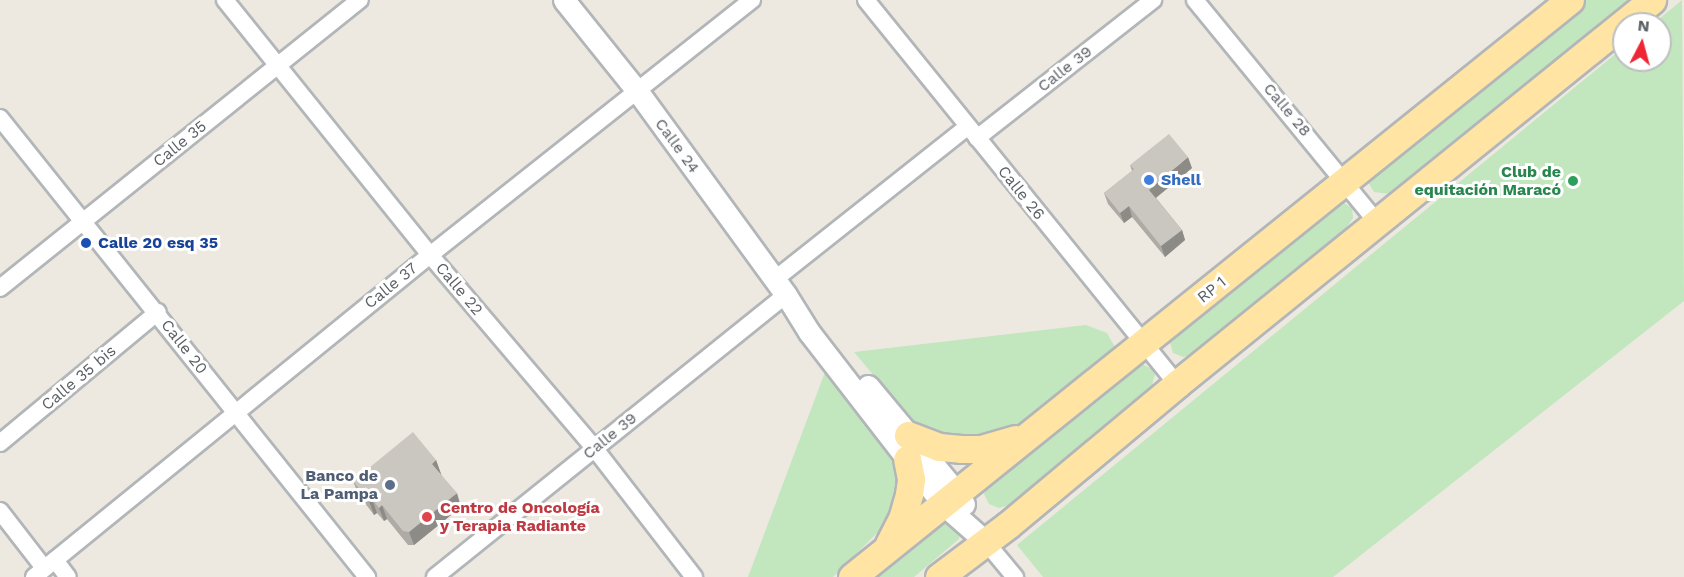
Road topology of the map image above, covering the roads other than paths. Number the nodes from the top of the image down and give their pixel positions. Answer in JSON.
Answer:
{"nodes":[{"id":1,"x":225,"y":0,"type":"edge"},
{"id":2,"x":360,"y":0,"type":"edge"},
{"id":3,"x":564,"y":0,"type":"edge"},
{"id":4,"x":752,"y":0,"type":"edge"},
{"id":5,"x":866,"y":0,"type":"edge"},
{"id":6,"x":1153,"y":0,"type":"edge"},
{"id":7,"x":1195,"y":0,"type":"edge"},
{"id":8,"x":1570,"y":0,"type":"edge"},
{"id":9,"x":1652,"y":0,"type":"edge"},
{"id":10,"x":277,"y":66,"type":"junction"},
{"id":11,"x":638,"y":92,"type":"junction"},
{"id":12,"x":1,"y":121,"type":"edge"},
{"id":13,"x":972,"y":133,"type":"junction"},
{"id":14,"x":1345,"y":182,"type":"junction"},
{"id":15,"x":83,"y":221,"type":"junction"},
{"id":16,"x":1377,"y":222,"type":"junction"},
{"id":17,"x":430,"y":255,"type":"junction"},
{"id":18,"x":0,"y":288,"type":"edge"},
{"id":19,"x":780,"y":288,"type":"junction"},
{"id":20,"x":158,"y":312,"type":"junction"},
{"id":21,"x":1144,"y":344,"type":"junction"},
{"id":22,"x":1177,"y":384,"type":"junction"},
{"id":23,"x":236,"y":413,"type":"junction"},
{"id":24,"x":1034,"y":431,"type":"junction"},
{"id":25,"x":0,"y":443,"type":"edge"},
{"id":26,"x":908,"y":447,"type":"junction"},
{"id":27,"x":595,"y":449,"type":"junction"},
{"id":28,"x":950,"y":499,"type":"junction"},
{"id":29,"x":0,"y":511,"type":"edge"},
{"id":30,"x":985,"y":541,"type":"junction"},
{"id":31,"x":887,"y":549,"type":"junction"},
{"id":32,"x":44,"y":568,"type":"edge"},
{"id":33,"x":68,"y":577,"type":"edge"},
{"id":34,"x":367,"y":577,"type":"edge"},
{"id":35,"x":435,"y":577,"type":"edge"},
{"id":36,"x":693,"y":577,"type":"edge"},
{"id":37,"x":852,"y":577,"type":"edge"},
{"id":38,"x":939,"y":577,"type":"edge"},
{"id":39,"x":1015,"y":577,"type":"edge"}],
"edges":[{"from":1,"to":10,"type":"street","name":"Calle 22"},
{"from":2,"to":10,"type":"street","name":"Calle 35"},
{"from":3,"to":11,"type":"street","name":"Calle 24"},
{"from":4,"to":11,"type":"street","name":"Calle 37"},
{"from":5,"to":13,"type":"street","name":"Calle 26"},
{"from":6,"to":13,"type":"street","name":"Calle 39"},
{"from":7,"to":14,"type":"street","name":"Calle 28"},
{"from":8,"to":14,"type":"main road","name":"RP 1"},
{"from":9,"to":16,"type":"main road"},
{"from":10,"to":15,"type":"street","name":"Calle 35"},
{"from":10,"to":17,"type":"street","name":"Calle 22"},
{"from":11,"to":17,"type":"street","name":"Calle 37"},
{"from":11,"to":19,"type":"street","name":"Calle 24"},
{"from":12,"to":15,"type":"street","name":"Calle 20"},
{"from":13,"to":19,"type":"street","name":"Calle 39"},
{"from":13,"to":21,"type":"street","name":"Calle 26"},
{"from":14,"to":16,"type":"street","name":"Calle 28"},
{"from":14,"to":21,"type":"main road","name":"RP 1"},
{"from":15,"to":18,"type":"street","name":"Calle 35"},
{"from":15,"to":20,"type":"street","name":"Calle 20"},
{"from":16,"to":22,"type":"main road"},
{"from":17,"to":23,"type":"street","name":"Calle 37"},
{"from":17,"to":27,"type":"street","name":"Calle 22"},
{"from":19,"to":26,"type":"street","name":"Calle 24"},
{"from":19,"to":27,"type":"street","name":"Calle 39"},
{"from":20,"to":23,"type":"street","name":"Calle 20"},
{"from":20,"to":25,"type":"street","name":"Calle 35 bis"},
{"from":21,"to":22,"type":"street","name":"Calle 26"},
{"from":21,"to":24,"type":"main road","name":"RP 1"},
{"from":22,"to":30,"type":"main road"},
{"from":23,"to":32,"type":"street","name":"Calle 37"},
{"from":23,"to":34,"type":"street","name":"Calle 20"},
{"from":24,"to":26,"type":"main road"},
{"from":24,"to":28,"type":"main road","name":"RP 1"},
{"from":26,"to":28,"type":"street","name":"Calle 24"},
{"from":26,"to":31,"type":"main road"},
{"from":27,"to":35,"type":"street","name":"Calle 39"},
{"from":27,"to":36,"type":"street","name":"Calle 22"},
{"from":28,"to":30,"type":"street","name":"Calle 24"},
{"from":28,"to":31,"type":"main road","name":"RP 1"},
{"from":29,"to":32,"type":"street"},
{"from":30,"to":38,"type":"main road"},
{"from":30,"to":39,"type":"street","name":"Calle 24"},
{"from":31,"to":37,"type":"main road","name":"RP 1"},
{"from":32,"to":33,"type":"street"}]}
